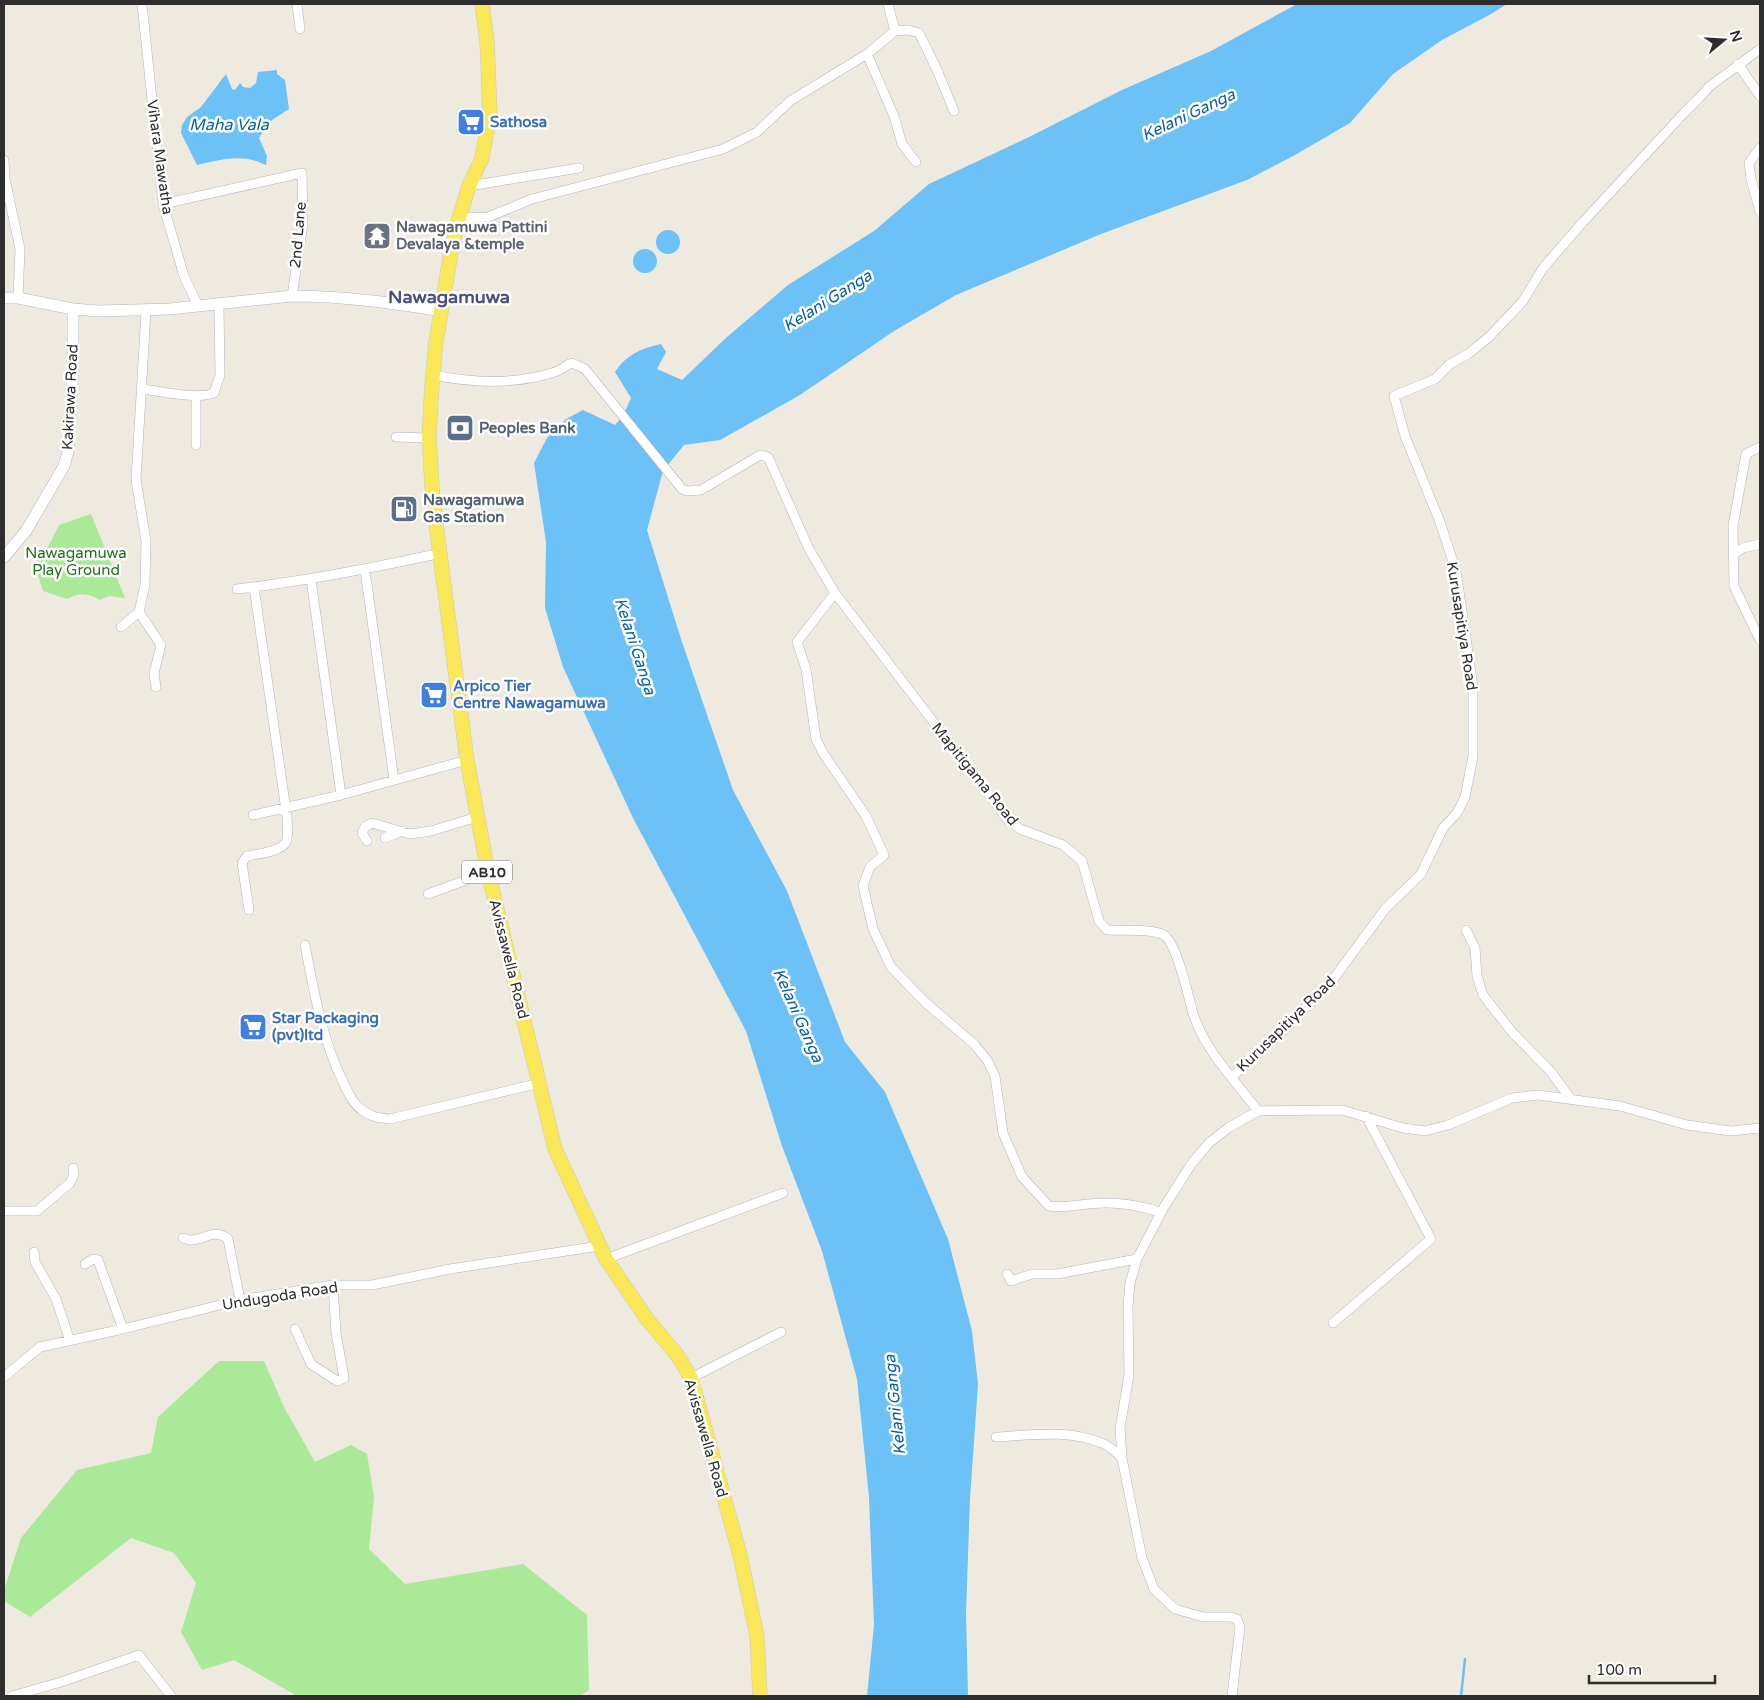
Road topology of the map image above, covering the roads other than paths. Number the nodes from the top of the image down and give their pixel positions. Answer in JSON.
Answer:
{"nodes":[{"id":1,"x":142,"y":4,"type":"edge"},
{"id":2,"x":297,"y":4,"type":"edge"},
{"id":3,"x":482,"y":4,"type":"edge"},
{"id":4,"x":888,"y":4,"type":"edge"},
{"id":5,"x":300,"y":28,"type":"dead end"},
{"id":6,"x":895,"y":31,"type":"junction"},
{"id":7,"x":1760,"y":49,"type":"edge"},
{"id":8,"x":867,"y":54,"type":"junction"},
{"id":9,"x":1738,"y":64,"type":"junction"},
{"id":10,"x":1760,"y":96,"type":"edge"},
{"id":11,"x":954,"y":112,"type":"dead end"},
{"id":12,"x":1760,"y":148,"type":"edge"},
{"id":13,"x":4,"y":160,"type":"edge"},
{"id":14,"x":916,"y":162,"type":"dead end"},
{"id":15,"x":579,"y":168,"type":"dead end"},
{"id":16,"x":469,"y":186,"type":"junction"},
{"id":17,"x":163,"y":204,"type":"junction"},
{"id":18,"x":1760,"y":212,"type":"edge"},
{"id":19,"x":459,"y":218,"type":"junction"},
{"id":20,"x":292,"y":296,"type":"junction"},
{"id":21,"x":4,"y":298,"type":"edge"},
{"id":22,"x":18,"y":298,"type":"junction"},
{"id":23,"x":219,"y":304,"type":"junction"},
{"id":24,"x":198,"y":306,"type":"junction"},
{"id":25,"x":73,"y":309,"type":"junction"},
{"id":26,"x":146,"y":310,"type":"junction"},
{"id":27,"x":442,"y":311,"type":"junction"},
{"id":28,"x":432,"y":375,"type":"junction"},
{"id":29,"x":141,"y":389,"type":"junction"},
{"id":30,"x":196,"y":396,"type":"junction"},
{"id":31,"x":396,"y":437,"type":"dead end"},
{"id":32,"x":429,"y":438,"type":"junction"},
{"id":33,"x":196,"y":445,"type":"dead end"},
{"id":34,"x":1760,"y":447,"type":"edge"},
{"id":35,"x":1760,"y":544,"type":"edge"},
{"id":36,"x":441,"y":553,"type":"junction"},
{"id":37,"x":1734,"y":554,"type":"junction"},
{"id":38,"x":4,"y":557,"type":"edge"},
{"id":39,"x":365,"y":570,"type":"junction"},
{"id":40,"x":311,"y":579,"type":"junction"},
{"id":41,"x":254,"y":587,"type":"junction"},
{"id":42,"x":237,"y":589,"type":"dead end"},
{"id":43,"x":835,"y":593,"type":"junction"},
{"id":44,"x":139,"y":612,"type":"junction"},
{"id":45,"x":121,"y":627,"type":"dead end"},
{"id":46,"x":1760,"y":640,"type":"edge"},
{"id":47,"x":156,"y":687,"type":"dead end"},
{"id":48,"x":467,"y":760,"type":"junction"},
{"id":49,"x":394,"y":780,"type":"junction"},
{"id":50,"x":341,"y":795,"type":"junction"},
{"id":51,"x":285,"y":808,"type":"junction"},
{"id":52,"x":253,"y":815,"type":"dead end"},
{"id":53,"x":477,"y":817,"type":"junction"},
{"id":54,"x":402,"y":831,"type":"junction"},
{"id":55,"x":385,"y":838,"type":"dead end"},
{"id":56,"x":367,"y":841,"type":"dead end"},
{"id":57,"x":488,"y":872,"type":"junction"},
{"id":58,"x":428,"y":894,"type":"dead end"},
{"id":59,"x":249,"y":910,"type":"dead end"},
{"id":60,"x":1466,"y":930,"type":"dead end"},
{"id":61,"x":306,"y":945,"type":"dead end"},
{"id":62,"x":1232,"y":1077,"type":"junction"},
{"id":63,"x":540,"y":1083,"type":"junction"},
{"id":64,"x":1570,"y":1098,"type":"junction"},
{"id":65,"x":1258,"y":1111,"type":"junction"},
{"id":66,"x":1366,"y":1116,"type":"junction"},
{"id":67,"x":1760,"y":1128,"type":"edge"},
{"id":68,"x":73,"y":1168,"type":"dead end"},
{"id":69,"x":783,"y":1193,"type":"dead end"},
{"id":70,"x":4,"y":1211,"type":"edge"},
{"id":71,"x":1161,"y":1213,"type":"junction"},
{"id":72,"x":183,"y":1238,"type":"dead end"},
{"id":73,"x":599,"y":1246,"type":"junction"},
{"id":74,"x":34,"y":1252,"type":"dead end"},
{"id":75,"x":606,"y":1259,"type":"junction"},
{"id":76,"x":1137,"y":1259,"type":"junction"},
{"id":77,"x":85,"y":1264,"type":"dead end"},
{"id":78,"x":1007,"y":1274,"type":"dead end"},
{"id":79,"x":333,"y":1285,"type":"junction"},
{"id":80,"x":240,"y":1300,"type":"junction"},
{"id":81,"x":1333,"y":1323,"type":"dead end"},
{"id":82,"x":123,"y":1329,"type":"junction"},
{"id":83,"x":295,"y":1330,"type":"dead end"},
{"id":84,"x":781,"y":1332,"type":"dead end"},
{"id":85,"x":70,"y":1341,"type":"junction"},
{"id":86,"x":4,"y":1377,"type":"edge"},
{"id":87,"x":691,"y":1378,"type":"junction"},
{"id":88,"x":996,"y":1437,"type":"dead end"},
{"id":89,"x":1122,"y":1458,"type":"junction"},
{"id":90,"x":12,"y":1696,"type":"edge"},
{"id":91,"x":171,"y":1696,"type":"edge"},
{"id":92,"x":760,"y":1696,"type":"edge"},
{"id":93,"x":1232,"y":1696,"type":"edge"}],
"edges":[{"from":1,"to":17,"type":"street","name":"Vihara Mawatha"},
{"from":2,"to":5,"type":"street"},
{"from":3,"to":16,"type":"main road","name":"Avissawella Road","number":"AB10"},
{"from":4,"to":6,"type":"street"},
{"from":6,"to":8,"type":"street"},
{"from":6,"to":11,"type":"street"},
{"from":7,"to":9,"type":"street"},
{"from":8,"to":14,"type":"street"},
{"from":8,"to":19,"type":"street"},
{"from":9,"to":10,"type":"street"},
{"from":9,"to":62,"type":"street","name":"Kurusapitiya Road"},
{"from":12,"to":18,"type":"street"},
{"from":13,"to":22,"type":"street"},
{"from":15,"to":16,"type":"street"},
{"from":16,"to":19,"type":"main road","name":"Avissawella Road","number":"AB10"},
{"from":17,"to":20,"type":"street","name":"2nd Lane"},
{"from":17,"to":24,"type":"street","name":"Vihara Mawatha"},
{"from":19,"to":27,"type":"main road","name":"Avissawella Road","number":"AB10"},
{"from":20,"to":23,"type":"street"},
{"from":20,"to":27,"type":"street"},
{"from":21,"to":22,"type":"street"},
{"from":22,"to":25,"type":"street"},
{"from":23,"to":24,"type":"street"},
{"from":23,"to":30,"type":"street"},
{"from":24,"to":26,"type":"street"},
{"from":25,"to":26,"type":"street"},
{"from":25,"to":38,"type":"street","name":"Kakirawa Road"},
{"from":26,"to":29,"type":"street"},
{"from":27,"to":28,"type":"main road","name":"Avissawella Road","number":"AB10"},
{"from":28,"to":32,"type":"main road","name":"Avissawella Road","number":"AB10"},
{"from":28,"to":43,"type":"street","name":"Mapitigama Road"},
{"from":29,"to":30,"type":"street"},
{"from":29,"to":44,"type":"street"},
{"from":30,"to":33,"type":"street"},
{"from":31,"to":32,"type":"street"},
{"from":32,"to":36,"type":"main road","name":"Avissawella Road","number":"AB10"},
{"from":34,"to":37,"type":"street"},
{"from":35,"to":37,"type":"street"},
{"from":36,"to":39,"type":"street"},
{"from":36,"to":48,"type":"main road","name":"Avissawella Road","number":"AB10"},
{"from":37,"to":46,"type":"street"},
{"from":39,"to":40,"type":"street"},
{"from":39,"to":49,"type":"street"},
{"from":40,"to":41,"type":"street"},
{"from":40,"to":50,"type":"street"},
{"from":41,"to":42,"type":"street"},
{"from":41,"to":51,"type":"street"},
{"from":43,"to":62,"type":"street","name":"Mapitigama Road"},
{"from":43,"to":71,"type":"street"},
{"from":44,"to":45,"type":"street"},
{"from":44,"to":47,"type":"street"},
{"from":48,"to":49,"type":"street"},
{"from":48,"to":53,"type":"main road","name":"Avissawella Road","number":"AB10"},
{"from":49,"to":50,"type":"street"},
{"from":50,"to":51,"type":"street"},
{"from":51,"to":52,"type":"street"},
{"from":51,"to":59,"type":"street"},
{"from":53,"to":54,"type":"street"},
{"from":53,"to":57,"type":"main road","name":"Avissawella Road","number":"AB10"},
{"from":54,"to":55,"type":"street"},
{"from":54,"to":56,"type":"street"},
{"from":57,"to":58,"type":"street"},
{"from":57,"to":63,"type":"main road","name":"Avissawella Road","number":"AB10"},
{"from":60,"to":64,"type":"street"},
{"from":61,"to":63,"type":"street"},
{"from":62,"to":65,"type":"street","name":"Mapitigama Road"},
{"from":63,"to":73,"type":"main road","name":"Avissawella Road","number":"AB10"},
{"from":64,"to":66,"type":"street"},
{"from":64,"to":67,"type":"street"},
{"from":65,"to":66,"type":"street"},
{"from":65,"to":71,"type":"street"},
{"from":66,"to":81,"type":"street"},
{"from":68,"to":70,"type":"street"},
{"from":69,"to":75,"type":"street"},
{"from":71,"to":76,"type":"street"},
{"from":72,"to":80,"type":"street"},
{"from":73,"to":75,"type":"main road","name":"Avissawella Road","number":"AB10"},
{"from":73,"to":79,"type":"street","name":"Undugoda Road"},
{"from":74,"to":85,"type":"street"},
{"from":75,"to":87,"type":"main road","name":"Avissawella Road","number":"AB10"},
{"from":76,"to":78,"type":"street"},
{"from":76,"to":89,"type":"street"},
{"from":77,"to":82,"type":"street"},
{"from":79,"to":80,"type":"street","name":"Undugoda Road"},
{"from":79,"to":83,"type":"street"},
{"from":80,"to":82,"type":"street","name":"Undugoda Road"},
{"from":82,"to":85,"type":"street","name":"Undugoda Road"},
{"from":84,"to":87,"type":"street"},
{"from":85,"to":86,"type":"street","name":"Undugoda Road"},
{"from":87,"to":92,"type":"main road","name":"Avissawella Road","number":"AB10"},
{"from":88,"to":89,"type":"street"},
{"from":89,"to":93,"type":"street"},
{"from":90,"to":91,"type":"street"}]}
